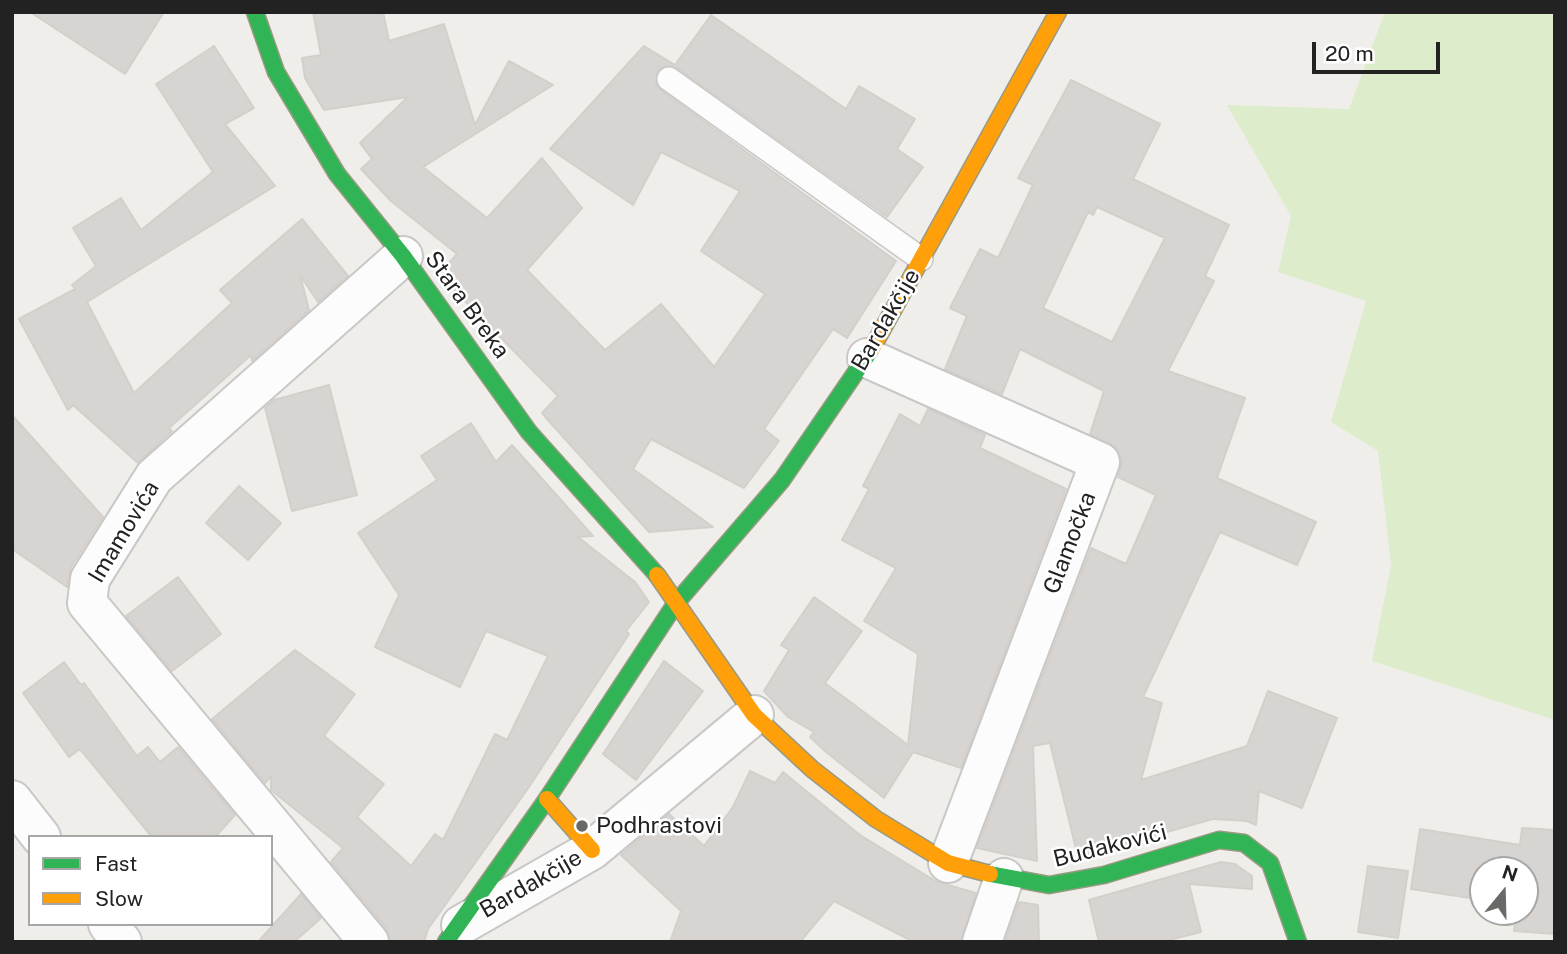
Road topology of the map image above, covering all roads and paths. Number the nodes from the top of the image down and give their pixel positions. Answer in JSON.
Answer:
{"nodes":[{"id":1,"x":255,"y":12,"type":"edge"},
{"id":2,"x":1058,"y":12,"type":"edge"},
{"id":3,"x":669,"y":79,"type":"dead end"},
{"id":4,"x":403,"y":256,"type":"junction"},
{"id":5,"x":921,"y":259,"type":"junction"},
{"id":6,"x":867,"y":358,"type":"junction"},
{"id":7,"x":676,"y":603,"type":"junction"},
{"id":8,"x":754,"y":715,"type":"junction"},
{"id":9,"x":547,"y":799,"type":"junction"},
{"id":10,"x":12,"y":800,"type":"edge"},
{"id":11,"x":39,"y":835,"type":"edge"},
{"id":12,"x":592,"y":850,"type":"junction"},
{"id":13,"x":948,"y":863,"type":"junction"},
{"id":14,"x":1004,"y":878,"type":"junction"},
{"id":15,"x":110,"y":926,"type":"edge"},
{"id":16,"x":454,"y":933,"type":"edge"},
{"id":17,"x":122,"y":942,"type":"edge"},
{"id":18,"x":369,"y":942,"type":"edge"},
{"id":19,"x":982,"y":942,"type":"edge"},
{"id":20,"x":1298,"y":942,"type":"edge"}],
"edges":[{"from":1,"to":4,"type":"street","name":"Stara Breka"},
{"from":2,"to":5,"type":"street","name":"Bardakčije"},
{"from":3,"to":5,"type":"lane"},
{"from":4,"to":7,"type":"street","name":"Stara Breka"},
{"from":4,"to":18,"type":"street","name":"Imamovića"},
{"from":5,"to":6,"type":"street","name":"Bardakčije"},
{"from":6,"to":7,"type":"street","name":"Bardakčije"},
{"from":6,"to":13,"type":"street","name":"Glamočka"},
{"from":7,"to":8,"type":"street"},
{"from":7,"to":9,"type":"street","name":"Bardakčije"},
{"from":8,"to":12,"type":"street","name":"Bardakčije"},
{"from":8,"to":13,"type":"street","name":"Budakovići"},
{"from":9,"to":12,"type":"street"},
{"from":9,"to":16,"type":"street","name":"Bardakčije"},
{"from":10,"to":11,"type":"street"},
{"from":12,"to":16,"type":"street","name":"Bardakčije"},
{"from":13,"to":14,"type":"street","name":"Budakovići"},
{"from":14,"to":19,"type":"street"},
{"from":14,"to":20,"type":"street","name":"Budakovići"},
{"from":15,"to":17,"type":"street"}]}
